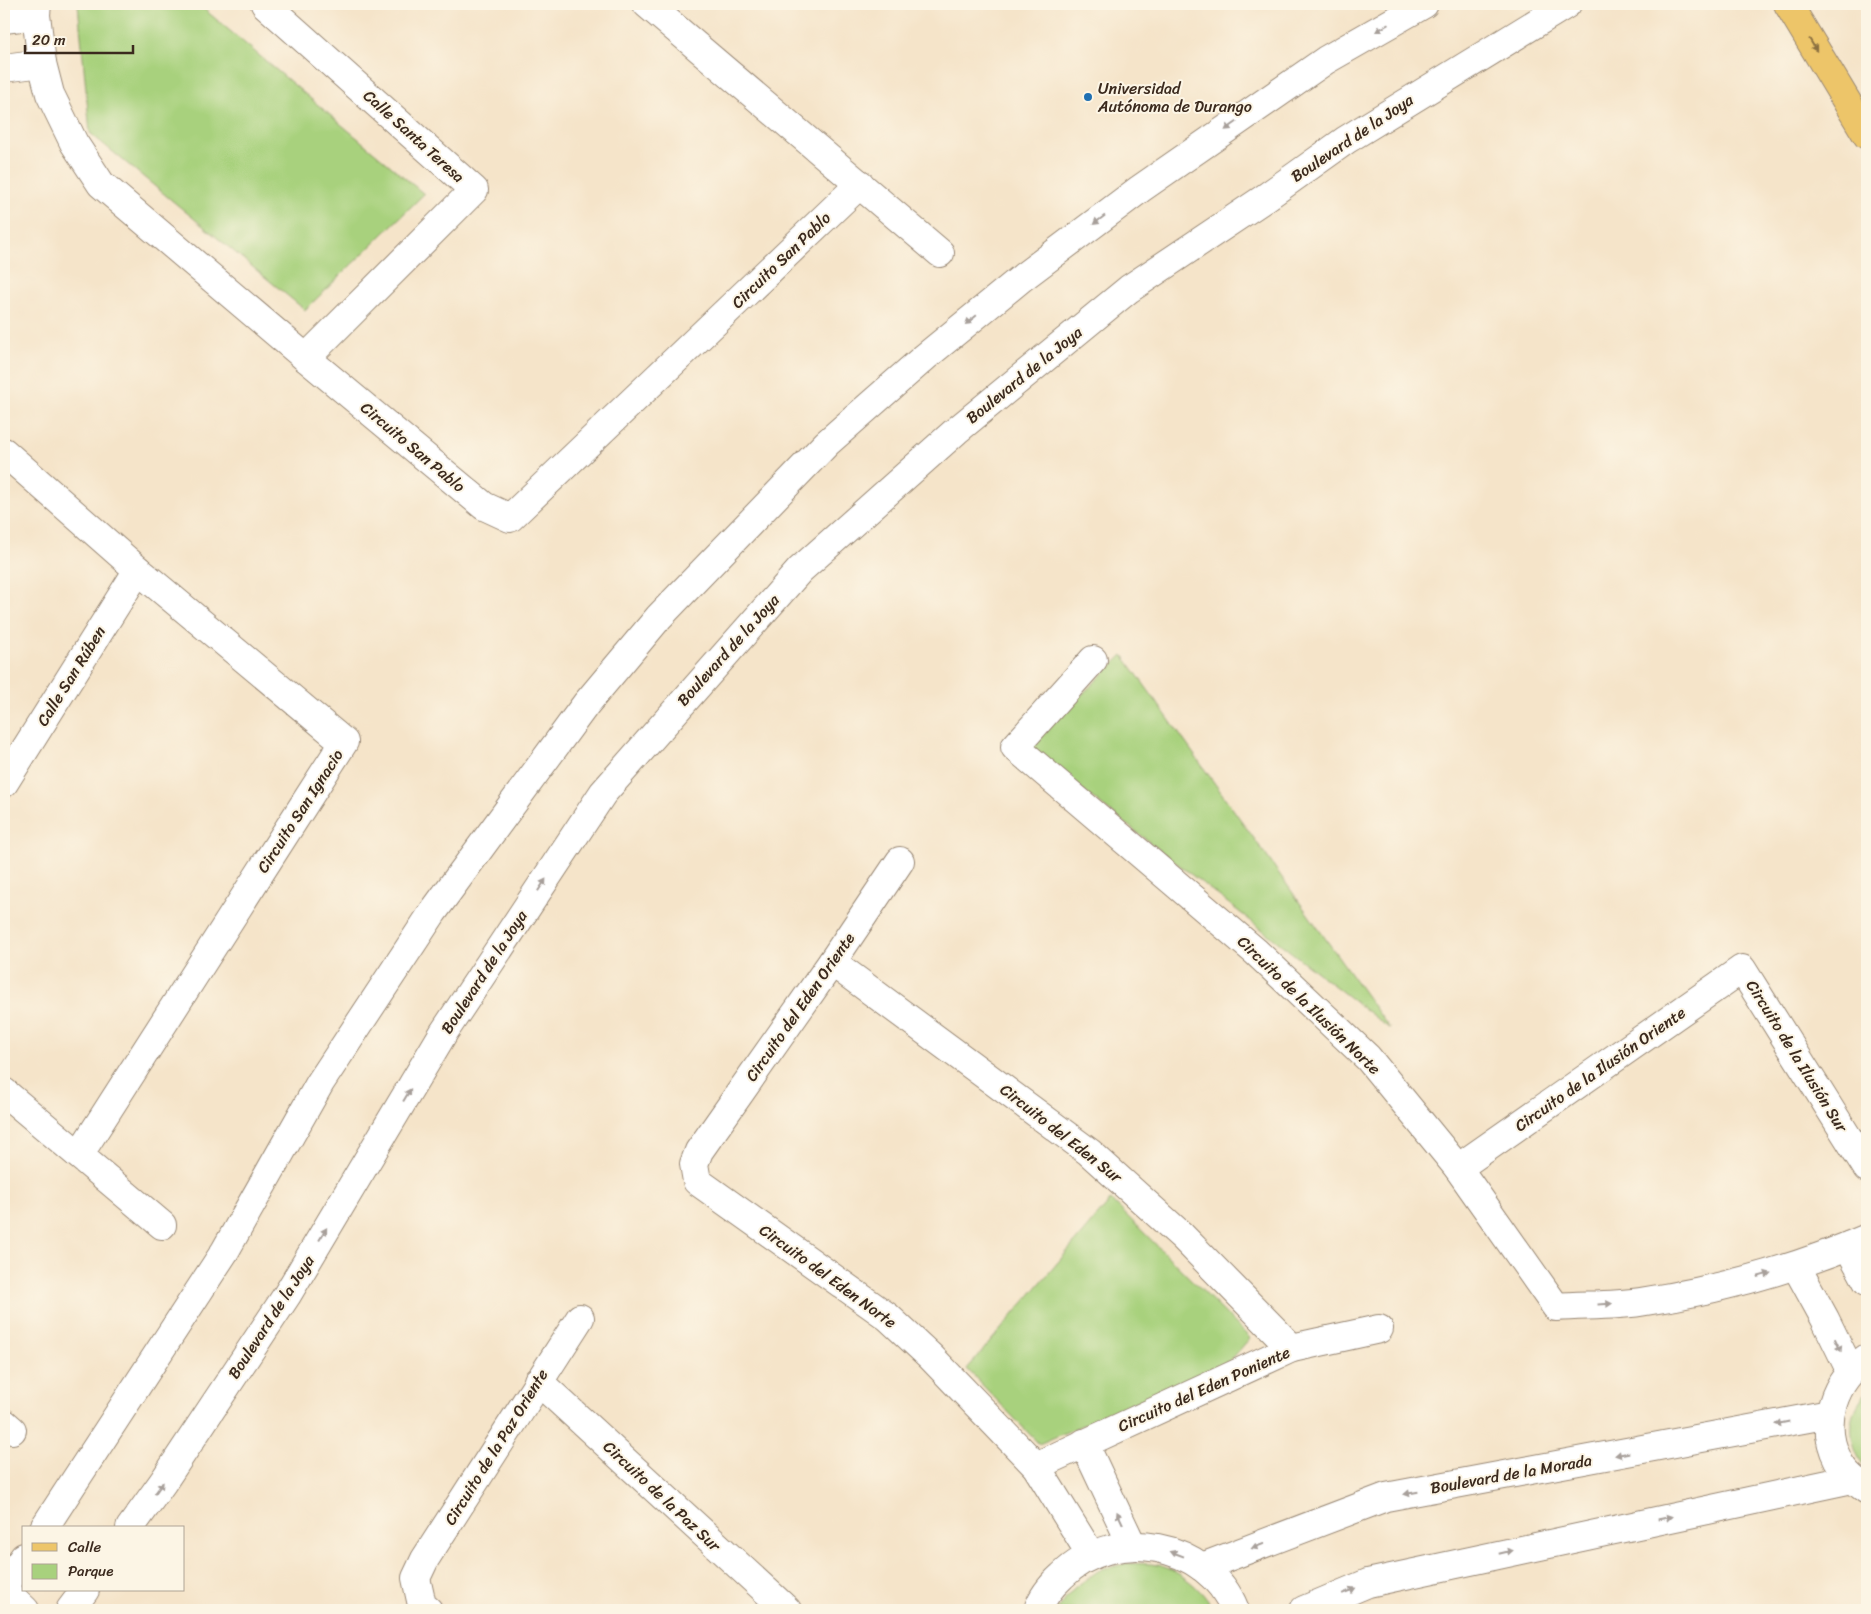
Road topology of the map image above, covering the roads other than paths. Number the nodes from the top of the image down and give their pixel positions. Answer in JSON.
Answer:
{"nodes":[{"id":1,"x":264,"y":4,"type":"edge"},
{"id":2,"x":647,"y":4,"type":"edge"},
{"id":3,"x":1424,"y":4,"type":"edge"},
{"id":4,"x":1567,"y":4,"type":"edge"},
{"id":5,"x":1788,"y":4,"type":"edge"},
{"id":6,"x":37,"y":9,"type":"edge"},
{"id":7,"x":4,"y":19,"type":"edge"},
{"id":8,"x":42,"y":63,"type":"junction"},
{"id":9,"x":4,"y":68,"type":"edge"},
{"id":10,"x":1867,"y":135,"type":"edge"},
{"id":11,"x":860,"y":184,"type":"junction"},
{"id":12,"x":940,"y":253,"type":"dead end"},
{"id":13,"x":306,"y":358,"type":"junction"},
{"id":14,"x":4,"y":452,"type":"edge"},
{"id":15,"x":138,"y":570,"type":"junction"},
{"id":16,"x":1093,"y":660,"type":"dead end"},
{"id":17,"x":4,"y":783,"type":"edge"},
{"id":18,"x":900,"y":861,"type":"dead end"},
{"id":19,"x":832,"y":962,"type":"junction"},
{"id":20,"x":1742,"y":969,"type":"joint"},
{"id":21,"x":4,"y":1092,"type":"edge"},
{"id":22,"x":699,"y":1152,"type":"joint"},
{"id":23,"x":79,"y":1155,"type":"junction"},
{"id":24,"x":1458,"y":1168,"type":"junction"},
{"id":25,"x":1867,"y":1168,"type":"edge"},
{"id":26,"x":162,"y":1225,"type":"dead end"},
{"id":27,"x":1857,"y":1242,"type":"edge"},
{"id":28,"x":1796,"y":1266,"type":"junction"},
{"id":29,"x":1867,"y":1281,"type":"edge"},
{"id":30,"x":580,"y":1318,"type":"dead end"},
{"id":31,"x":1379,"y":1329,"type":"dead end"},
{"id":32,"x":1292,"y":1348,"type":"junction"},
{"id":33,"x":1859,"y":1364,"type":"edge"},
{"id":34,"x":538,"y":1381,"type":"junction"},
{"id":35,"x":1830,"y":1414,"type":"junction"},
{"id":36,"x":1084,"y":1444,"type":"junction"},
{"id":37,"x":1036,"y":1466,"type":"junction"},
{"id":38,"x":1859,"y":1484,"type":"edge"},
{"id":39,"x":45,"y":1526,"type":"edge"},
{"id":40,"x":131,"y":1526,"type":"edge"},
{"id":41,"x":1132,"y":1545,"type":"junction"},
{"id":42,"x":1091,"y":1555,"type":"junction"},
{"id":43,"x":22,"y":1560,"type":"edge"},
{"id":44,"x":1202,"y":1567,"type":"junction"},
{"id":45,"x":4,"y":1585,"type":"edge"},
{"id":46,"x":4,"y":1590,"type":"edge"},
{"id":47,"x":84,"y":1592,"type":"edge"},
{"id":48,"x":25,"y":1610,"type":"edge"},
{"id":49,"x":70,"y":1610,"type":"edge"},
{"id":50,"x":428,"y":1610,"type":"edge"},
{"id":51,"x":787,"y":1610,"type":"edge"},
{"id":52,"x":1038,"y":1610,"type":"edge"},
{"id":53,"x":1235,"y":1610,"type":"edge"},
{"id":54,"x":1304,"y":1610,"type":"edge"}],
"edges":[{"from":1,"to":13,"type":"street","name":"Calle Santa Teresa"},
{"from":2,"to":11,"type":"street"},
{"from":3,"to":39,"type":"street","one_way":true},
{"from":40,"to":4,"type":"street","name":"Boulevard de la Joya","one_way":true},
{"from":5,"to":10,"type":"main road","one_way":true},
{"from":6,"to":7,"type":"street"},
{"from":6,"to":8,"type":"street","name":"Circuito San Pablo"},
{"from":8,"to":9,"type":"street"},
{"from":8,"to":13,"type":"street","name":"Circuito San Pablo"},
{"from":11,"to":12,"type":"street"},
{"from":11,"to":13,"type":"street","name":"Circuito San Pablo"},
{"from":14,"to":15,"type":"street","name":"Circuito San Ignacio"},
{"from":15,"to":17,"type":"street","name":"Calle San Rúben"},
{"from":15,"to":23,"type":"street","name":"Circuito San Ignacio"},
{"from":16,"to":24,"type":"street","name":"Circuito de la Ilusión Norte"},
{"from":18,"to":19,"type":"street","name":"Circuito del Eden Oriente"},
{"from":19,"to":22,"type":"street","name":"Circuito del Eden Oriente"},
{"from":19,"to":32,"type":"street","name":"Circuito del Eden Sur"},
{"from":20,"to":24,"type":"street","name":"Circuito de la Ilusión Oriente"},
{"from":20,"to":25,"type":"street","name":"Circuito de la Ilusión Sur"},
{"from":21,"to":23,"type":"street"},
{"from":22,"to":37,"type":"street","name":"Circuito del Eden Norte"},
{"from":23,"to":26,"type":"street"},
{"from":24,"to":28,"type":"street","name":"Circuito de la Ilusión Norte","one_way":true},
{"from":27,"to":28,"type":"street"},
{"from":27,"to":29,"type":"street"},
{"from":28,"to":33,"type":"street","one_way":true},
{"from":30,"to":34,"type":"street","name":"Circuito de la Paz Oriente"},
{"from":31,"to":32,"type":"street","name":"Circuito del Eden Poniente"},
{"from":32,"to":36,"type":"street","name":"Circuito del Eden Poniente"},
{"from":33,"to":35,"type":"street"},
{"from":34,"to":50,"type":"street","name":"Circuito de la Paz Oriente"},
{"from":34,"to":51,"type":"street","name":"Circuito de la Paz Sur"},
{"from":35,"to":38,"type":"street"},
{"from":35,"to":44,"type":"street","name":"Boulevard de la Morada","one_way":true},
{"from":36,"to":37,"type":"street","name":"Circuito del Eden Poniente"},
{"from":41,"to":36,"type":"street","one_way":true},
{"from":37,"to":42,"type":"street","name":"Circuito del Eden Norte"},
{"from":54,"to":38,"type":"street","one_way":true},
{"from":41,"to":42,"type":"street"},
{"from":44,"to":41,"type":"street","one_way":true},
{"from":42,"to":52,"type":"street"},
{"from":43,"to":45,"type":"street"},
{"from":44,"to":53,"type":"street"},
{"from":46,"to":48,"type":"street"},
{"from":47,"to":49,"type":"street"}]}
